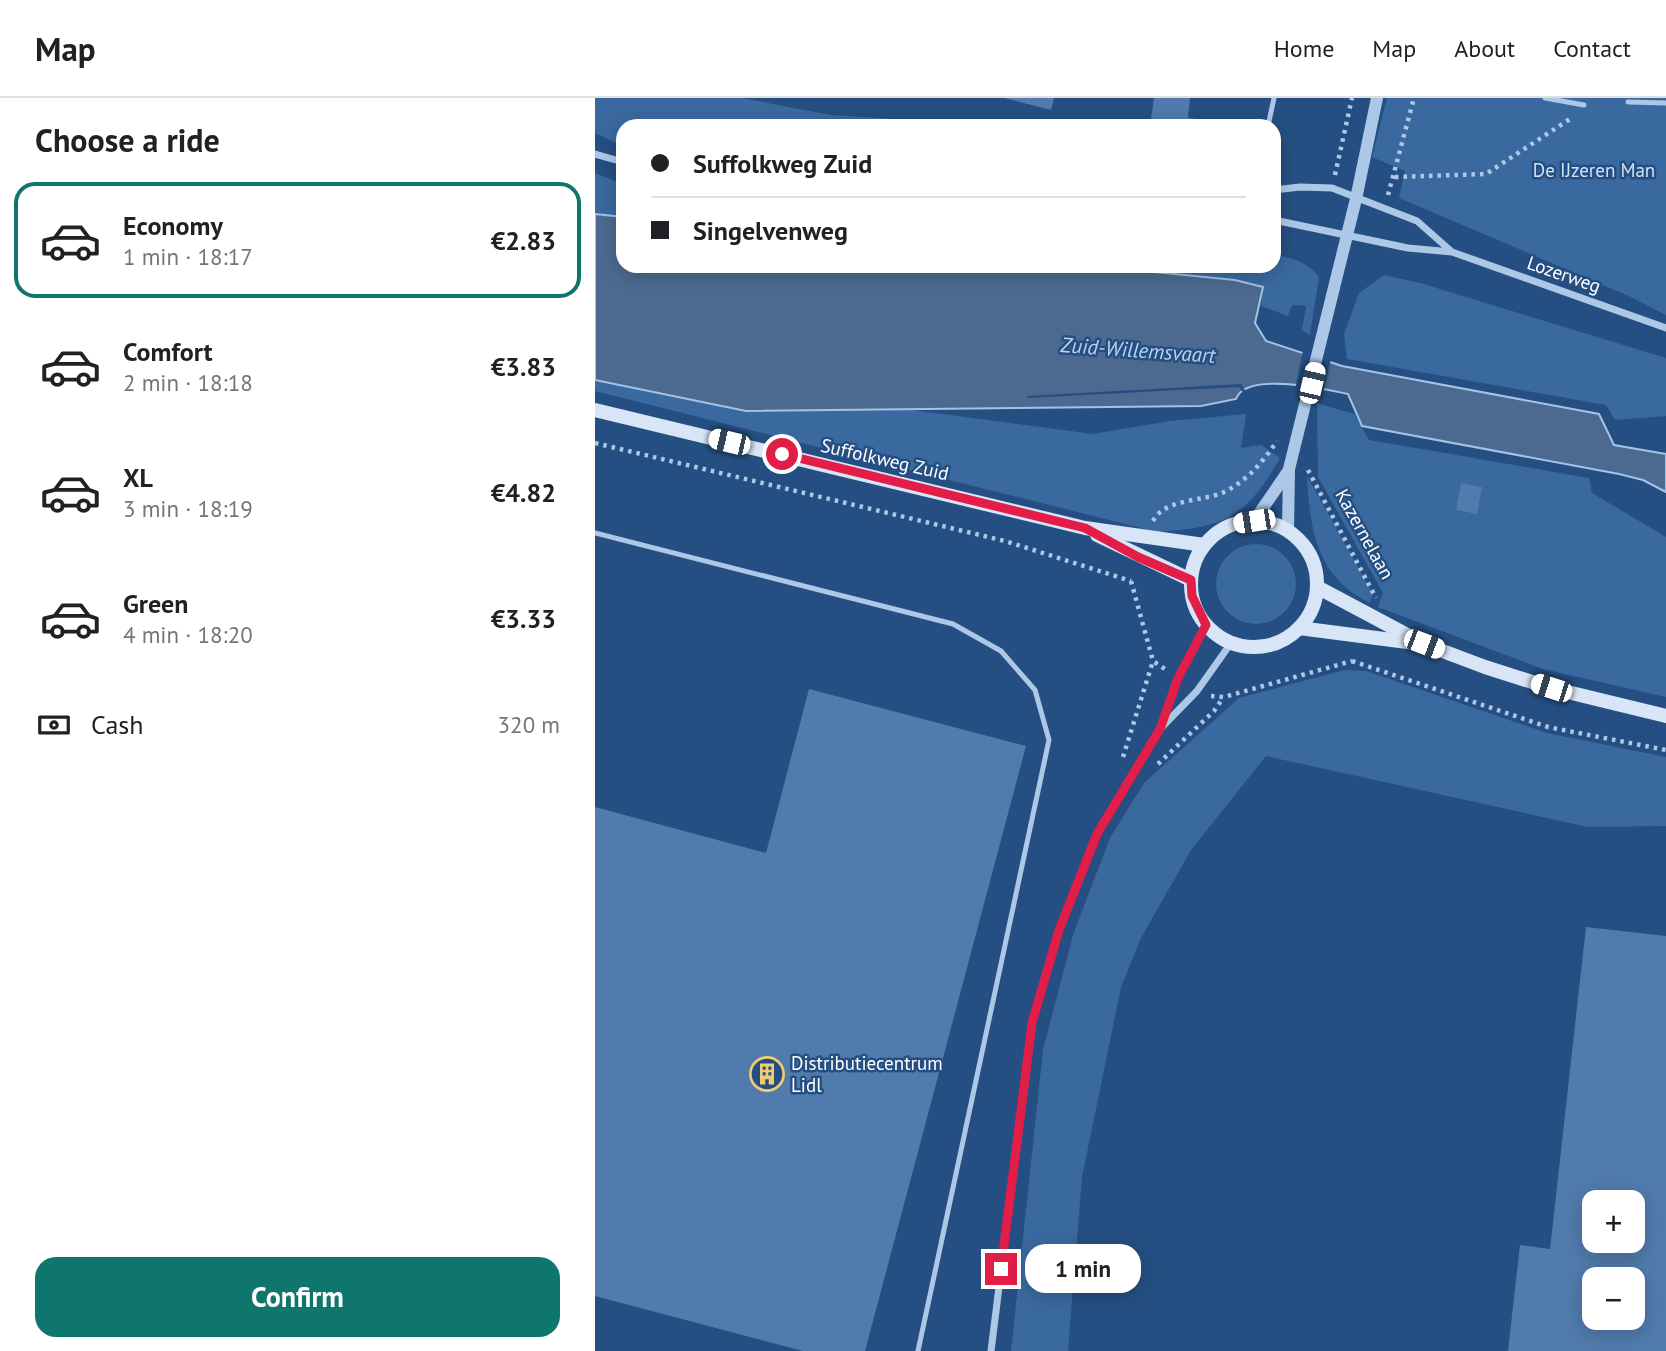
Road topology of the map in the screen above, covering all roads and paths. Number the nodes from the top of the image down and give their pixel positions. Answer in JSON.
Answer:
{"nodes":[{"id":1,"x":1274,"y":98,"type":"edge"},
{"id":2,"x":1352,"y":98,"type":"edge"},
{"id":3,"x":1377,"y":98,"type":"edge"},
{"id":4,"x":1414,"y":98,"type":"edge"},
{"id":5,"x":1545,"y":98,"type":"edge"},
{"id":6,"x":1628,"y":102,"type":"dead end"},
{"id":7,"x":1666,"y":103,"type":"edge"},
{"id":8,"x":1584,"y":104,"type":"joint"},
{"id":9,"x":1270,"y":119,"type":"edge"},
{"id":10,"x":595,"y":154,"type":"edge"},
{"id":11,"x":616,"y":160,"type":"edge"},
{"id":12,"x":1332,"y":188,"type":"junction"},
{"id":13,"x":1281,"y":189,"type":"edge"},
{"id":14,"x":1356,"y":198,"type":"junction"},
{"id":15,"x":1281,"y":222,"type":"edge"},
{"id":16,"x":1347,"y":237,"type":"junction"},
{"id":17,"x":1452,"y":252,"type":"junction"},
{"id":18,"x":1666,"y":328,"type":"edge"},
{"id":19,"x":595,"y":410,"type":"edge"},
{"id":20,"x":1302,"y":425,"type":"junction"},
{"id":21,"x":595,"y":443,"type":"edge"},
{"id":22,"x":1307,"y":461,"type":"dead end"},
{"id":23,"x":1289,"y":469,"type":"junction"},
{"id":24,"x":1254,"y":521,"type":"junction"},
{"id":25,"x":1085,"y":528,"type":"junction"},
{"id":26,"x":1288,"y":531,"type":"junction"},
{"id":27,"x":595,"y":533,"type":"edge"},
{"id":28,"x":1145,"y":539,"type":"junction"},
{"id":29,"x":1204,"y":545,"type":"junction"},
{"id":30,"x":1138,"y":557,"type":"junction"},
{"id":31,"x":1191,"y":580,"type":"junction"},
{"id":32,"x":1131,"y":581,"type":"junction"},
{"id":33,"x":1317,"y":587,"type":"junction"},
{"id":34,"x":1370,"y":614,"type":"junction"},
{"id":35,"x":1206,"y":625,"type":"junction"},
{"id":36,"x":1299,"y":628,"type":"junction"},
{"id":37,"x":1361,"y":638,"type":"junction"},
{"id":38,"x":1231,"y":643,"type":"junction"},
{"id":39,"x":1424,"y":644,"type":"junction"},
{"id":40,"x":1352,"y":661,"type":"junction"},
{"id":41,"x":1666,"y":716,"type":"edge"},
{"id":42,"x":1160,"y":729,"type":"junction"},
{"id":43,"x":1666,"y":750,"type":"edge"},
{"id":44,"x":1123,"y":760,"type":"dead end"},
{"id":45,"x":1154,"y":767,"type":"dead end"},
{"id":46,"x":918,"y":1351,"type":"edge"},
{"id":47,"x":991,"y":1351,"type":"edge"}],
"edges":[{"from":1,"to":9,"type":"lane"},
{"from":2,"to":12,"type":"path"},
{"from":3,"to":14,"type":"street"},
{"from":4,"to":8,"type":"path"},
{"from":5,"to":8,"type":"lane"},
{"from":6,"to":7,"type":"lane"},
{"from":10,"to":11,"type":"street"},
{"from":12,"to":13,"type":"street"},
{"from":12,"to":14,"type":"street","name":"Lozerweg"},
{"from":14,"to":16,"type":"street"},
{"from":14,"to":17,"type":"street","name":"Lozerweg"},
{"from":15,"to":16,"type":"street","name":"Lozerweg"},
{"from":16,"to":17,"type":"street","name":"Lozerweg"},
{"from":16,"to":20,"type":"street"},
{"from":17,"to":18,"type":"street","name":"Lozerweg"},
{"from":19,"to":25,"type":"main road","name":"Suffolkweg Zuid"},
{"from":20,"to":23,"type":"street"},
{"from":20,"to":28,"type":"path"},
{"from":21,"to":32,"type":"path"},
{"from":22,"to":34,"type":"path","name":"Kazernelaan"},
{"from":23,"to":24,"type":"street"},
{"from":23,"to":26,"type":"street"},
{"from":24,"to":26,"type":"main road"},
{"from":24,"to":29,"type":"main road"},
{"from":25,"to":28,"type":"main road","name":"Suffolkweg Zuid"},
{"from":25,"to":30,"type":"main road","name":"Suffolkweg Zuid"},
{"from":26,"to":33,"type":"main road"},
{"from":27,"to":46,"type":"lane"},
{"from":28,"to":29,"type":"main road","name":"Suffolkweg Zuid"},
{"from":29,"to":31,"type":"main road"},
{"from":30,"to":31,"type":"main road","name":"Suffolkweg Zuid"},
{"from":30,"to":32,"type":"path"},
{"from":31,"to":35,"type":"main road"},
{"from":32,"to":44,"type":"path"},
{"from":33,"to":34,"type":"main road"},
{"from":33,"to":36,"type":"main road"},
{"from":34,"to":39,"type":"main road"},
{"from":35,"to":38,"type":"main road"},
{"from":35,"to":42,"type":"street"},
{"from":36,"to":37,"type":"main road"},
{"from":36,"to":38,"type":"main road"},
{"from":37,"to":39,"type":"main road"},
{"from":37,"to":40,"type":"path"},
{"from":38,"to":42,"type":"street"},
{"from":39,"to":41,"type":"main road"},
{"from":40,"to":43,"type":"path"},
{"from":40,"to":45,"type":"path"},
{"from":42,"to":47,"type":"street"}]}
